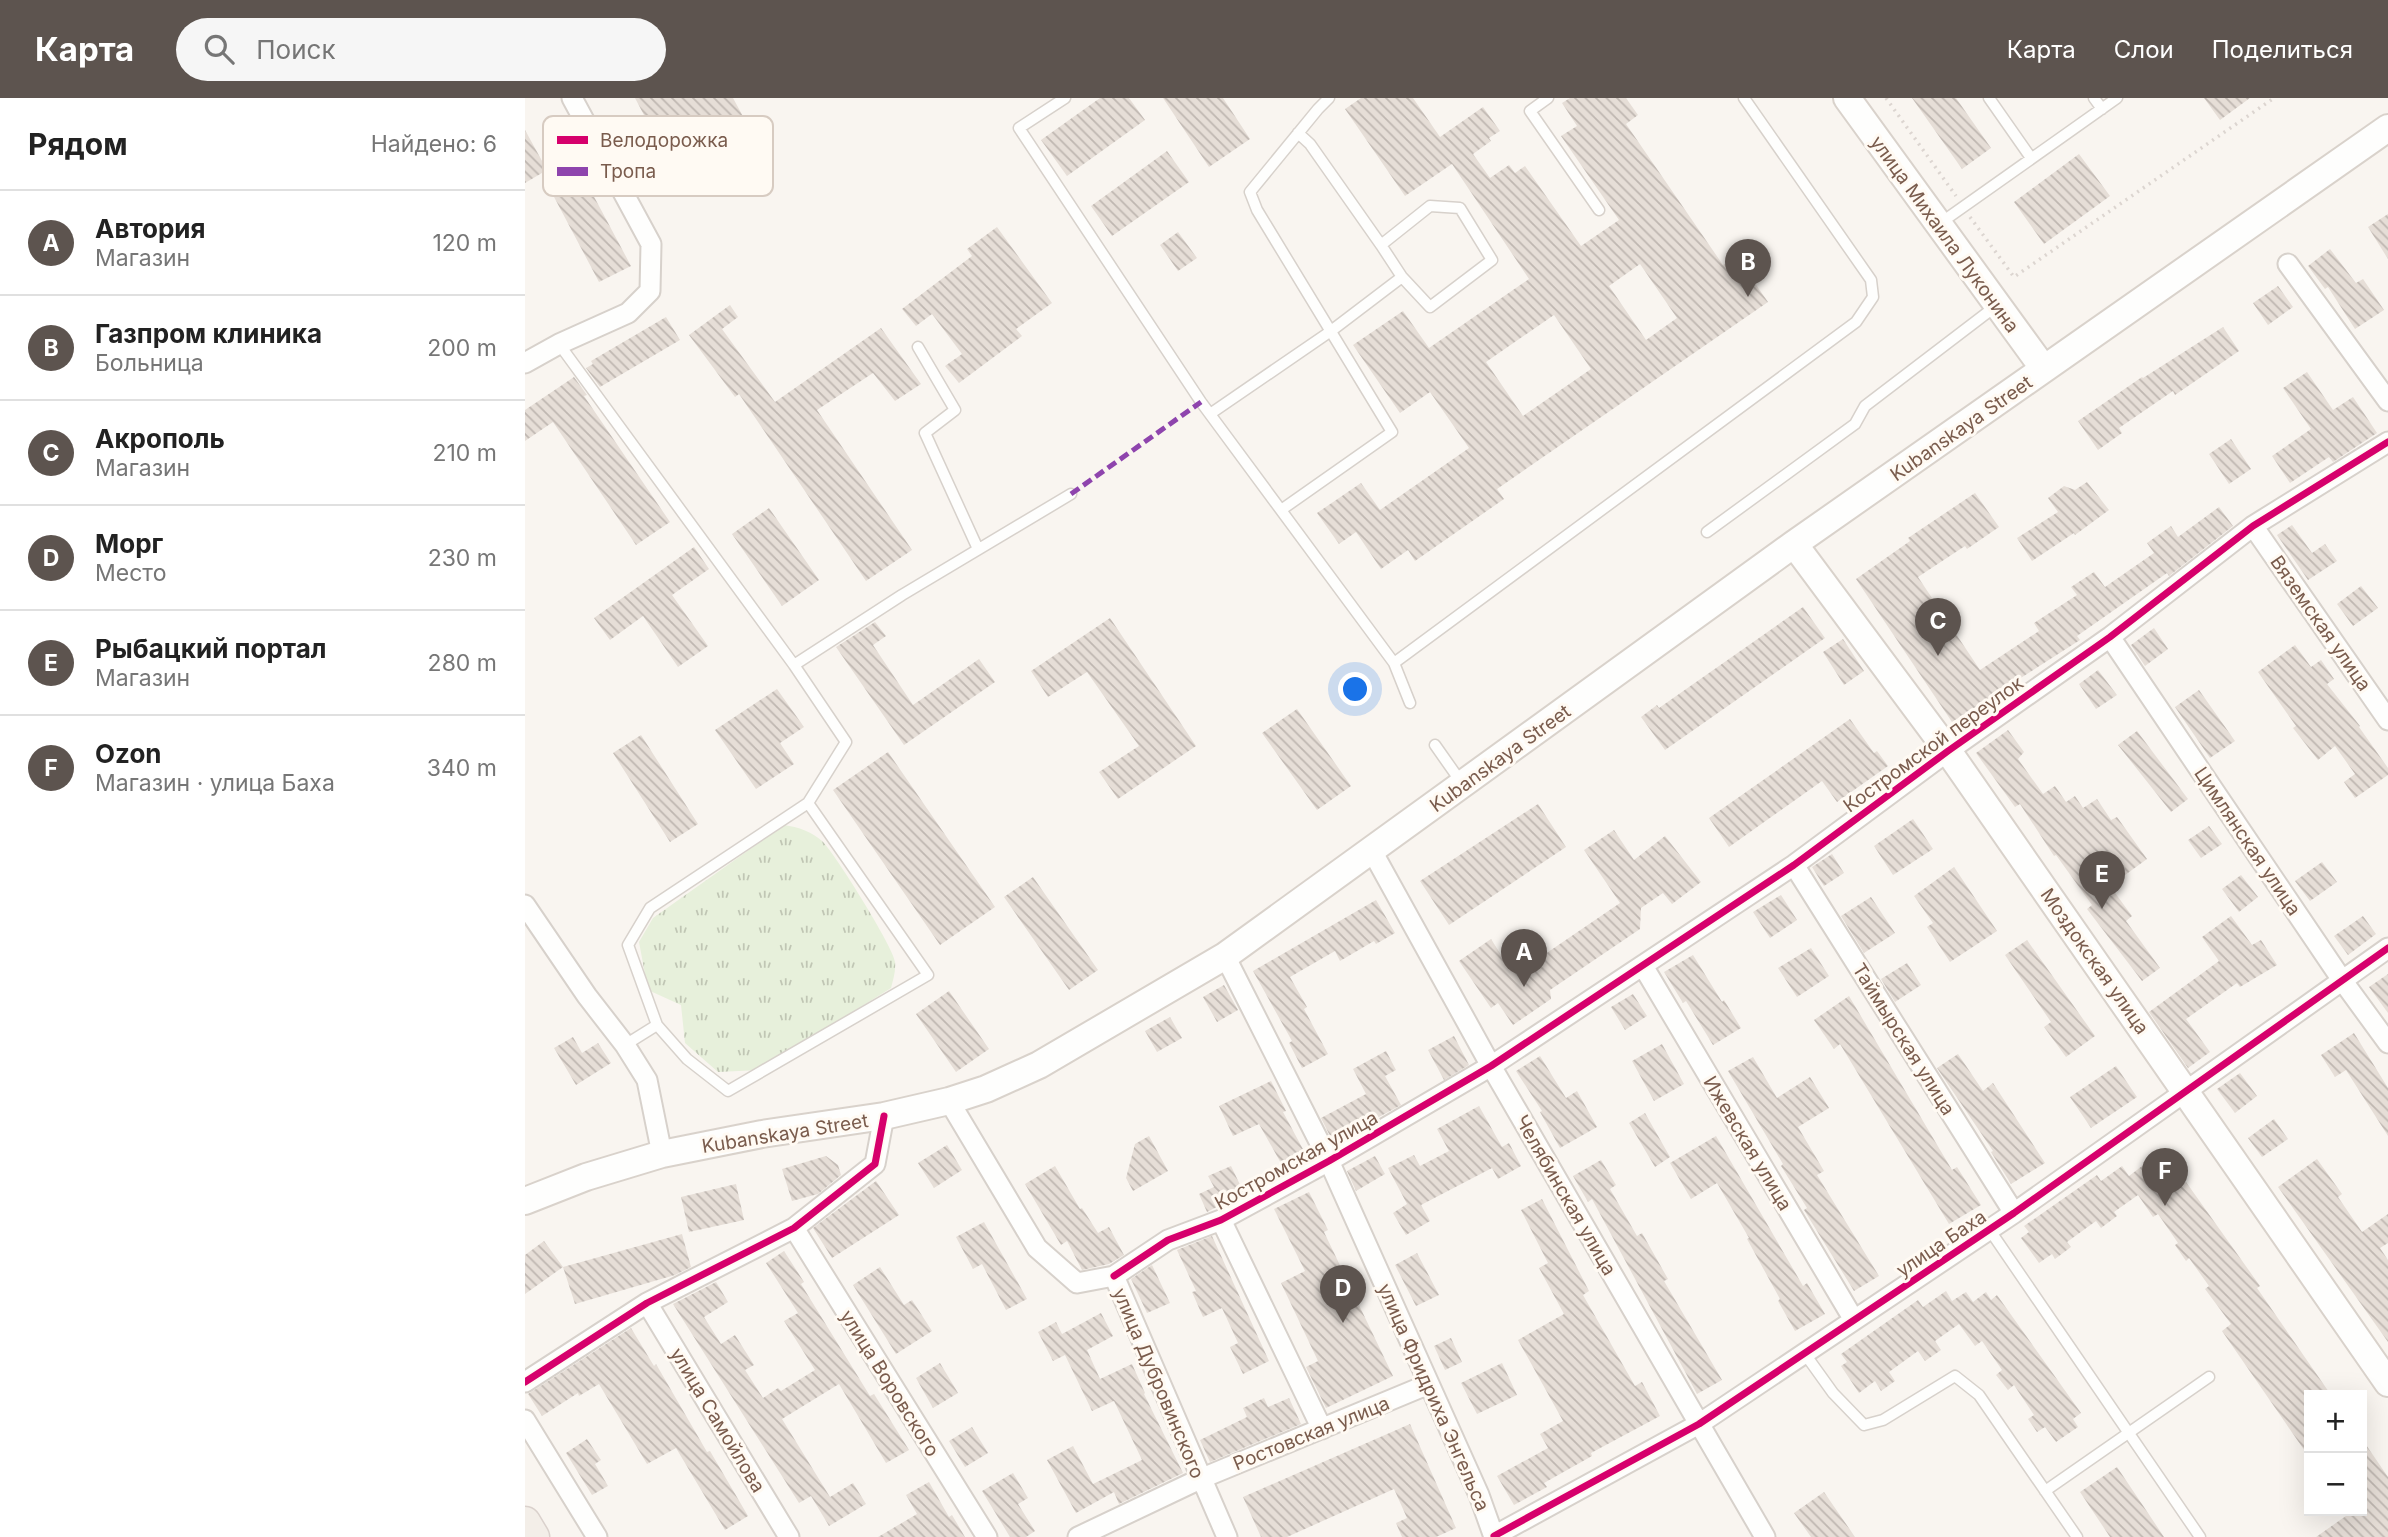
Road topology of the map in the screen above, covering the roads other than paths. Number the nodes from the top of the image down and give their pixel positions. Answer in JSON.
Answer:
{"nodes":[{"id":1,"x":572,"y":98,"type":"edge"},
{"id":2,"x":1065,"y":98,"type":"edge"},
{"id":3,"x":1329,"y":98,"type":"edge"},
{"id":4,"x":1548,"y":98,"type":"edge"},
{"id":5,"x":1744,"y":98,"type":"edge"},
{"id":6,"x":1847,"y":98,"type":"edge"},
{"id":7,"x":1989,"y":98,"type":"edge"},
{"id":8,"x":2094,"y":98,"type":"edge"},
{"id":9,"x":2117,"y":98,"type":"edge"},
{"id":10,"x":2102,"y":109,"type":"junction"},
{"id":11,"x":582,"y":116,"type":"edge"},
{"id":12,"x":2388,"y":128,"type":"edge"},
{"id":13,"x":1298,"y":133,"type":"junction"},
{"id":14,"x":2031,"y":158,"type":"junction"},
{"id":15,"x":625,"y":196,"type":"edge"},
{"id":16,"x":1599,"y":209,"type":"dead end"},
{"id":17,"x":1938,"y":224,"type":"junction"},
{"id":18,"x":1381,"y":245,"type":"junction"},
{"id":19,"x":2288,"y":264,"type":"dead end"},
{"id":20,"x":1402,"y":277,"type":"junction"},
{"id":21,"x":1997,"y":305,"type":"junction"},
{"id":22,"x":1331,"y":331,"type":"junction"},
{"id":23,"x":559,"y":344,"type":"junction"},
{"id":24,"x":918,"y":347,"type":"dead end"},
{"id":25,"x":525,"y":363,"type":"edge"},
{"id":26,"x":2044,"y":369,"type":"junction"},
{"id":27,"x":2388,"y":401,"type":"edge"},
{"id":28,"x":1210,"y":414,"type":"junction"},
{"id":29,"x":2388,"y":442,"type":"edge"},
{"id":30,"x":1070,"y":494,"type":"dead end"},
{"id":31,"x":1281,"y":510,"type":"junction"},
{"id":32,"x":2253,"y":526,"type":"junction"},
{"id":33,"x":1707,"y":532,"type":"dead end"},
{"id":34,"x":1794,"y":544,"type":"junction"},
{"id":35,"x":978,"y":549,"type":"junction"},
{"id":36,"x":2110,"y":637,"type":"junction"},
{"id":37,"x":1394,"y":663,"type":"junction"},
{"id":38,"x":794,"y":665,"type":"junction"},
{"id":39,"x":1410,"y":703,"type":"dead end"},
{"id":40,"x":2388,"y":720,"type":"edge"},
{"id":41,"x":1435,"y":745,"type":"dead end"},
{"id":42,"x":1948,"y":751,"type":"junction"},
{"id":43,"x":1463,"y":785,"type":"junction"},
{"id":44,"x":808,"y":803,"type":"junction"},
{"id":45,"x":1372,"y":851,"type":"junction"},
{"id":46,"x":1794,"y":865,"type":"junction"},
{"id":47,"x":525,"y":905,"type":"edge"},
{"id":48,"x":2388,"y":948,"type":"edge"},
{"id":49,"x":1224,"y":956,"type":"junction"},
{"id":50,"x":1643,"y":965,"type":"junction"},
{"id":51,"x":2342,"y":980,"type":"junction"},
{"id":52,"x":657,"y":1025,"type":"junction"},
{"id":53,"x":2388,"y":1043,"type":"edge"},
{"id":54,"x":625,"y":1045,"type":"junction"},
{"id":55,"x":1491,"y":1066,"type":"junction"},
{"id":56,"x":2186,"y":1092,"type":"junction"},
{"id":57,"x":949,"y":1101,"type":"junction"},
{"id":58,"x":884,"y":1116,"type":"junction"},
{"id":59,"x":662,"y":1154,"type":"junction"},
{"id":60,"x":1329,"y":1161,"type":"junction"},
{"id":61,"x":525,"y":1201,"type":"edge"},
{"id":62,"x":2014,"y":1213,"type":"junction"},
{"id":63,"x":1221,"y":1220,"type":"junction"},
{"id":64,"x":794,"y":1228,"type":"junction"},
{"id":65,"x":1989,"y":1229,"type":"junction"},
{"id":66,"x":1114,"y":1276,"type":"junction"},
{"id":67,"x":647,"y":1303,"type":"junction"},
{"id":68,"x":1854,"y":1320,"type":"junction"},
{"id":69,"x":1805,"y":1354,"type":"junction"},
{"id":70,"x":2209,"y":1377,"type":"dead end"},
{"id":71,"x":525,"y":1382,"type":"edge"},
{"id":72,"x":2388,"y":1383,"type":"edge"},
{"id":73,"x":1429,"y":1384,"type":"junction"},
{"id":74,"x":525,"y":1420,"type":"edge"},
{"id":75,"x":1699,"y":1424,"type":"junction"},
{"id":76,"x":1322,"y":1429,"type":"junction"},
{"id":77,"x":2129,"y":1434,"type":"junction"},
{"id":78,"x":1200,"y":1479,"type":"junction"},
{"id":79,"x":2045,"y":1491,"type":"junction"},
{"id":80,"x":525,"y":1522,"type":"edge"},
{"id":81,"x":1494,"y":1536,"type":"edge"},
{"id":82,"x":534,"y":1537,"type":"edge"},
{"id":83,"x":597,"y":1537,"type":"edge"},
{"id":84,"x":789,"y":1537,"type":"edge"},
{"id":85,"x":986,"y":1537,"type":"edge"},
{"id":86,"x":1078,"y":1537,"type":"edge"},
{"id":87,"x":1227,"y":1537,"type":"edge"},
{"id":88,"x":1765,"y":1537,"type":"edge"},
{"id":89,"x":2077,"y":1537,"type":"edge"},
{"id":90,"x":2200,"y":1537,"type":"edge"}],
"edges":[{"from":1,"to":11,"type":"street"},
{"from":2,"to":28,"type":"lane"},
{"from":3,"to":13,"type":"lane"},
{"from":4,"to":16,"type":"lane"},
{"from":5,"to":37,"type":"lane"},
{"from":6,"to":17,"type":"main road","name":"улица Михаила Луконина"},
{"from":7,"to":14,"type":"lane"},
{"from":8,"to":10,"type":"lane"},
{"from":9,"to":10,"type":"lane"},
{"from":10,"to":14,"type":"lane"},
{"from":12,"to":26,"type":"main road","name":"Kubanskaya Street"},
{"from":13,"to":18,"type":"lane"},
{"from":13,"to":22,"type":"lane"},
{"from":14,"to":17,"type":"lane"},
{"from":15,"to":23,"type":"street"},
{"from":17,"to":21,"type":"main road","name":"улица Михаила Луконина"},
{"from":18,"to":20,"type":"lane"},
{"from":18,"to":20,"type":"lane"},
{"from":19,"to":27,"type":"street"},
{"from":20,"to":22,"type":"lane"},
{"from":21,"to":26,"type":"main road","name":"улица Михаила Луконина"},
{"from":21,"to":33,"type":"lane"},
{"from":22,"to":28,"type":"lane"},
{"from":22,"to":31,"type":"lane"},
{"from":23,"to":25,"type":"street"},
{"from":23,"to":38,"type":"lane"},
{"from":24,"to":35,"type":"lane"},
{"from":26,"to":34,"type":"main road","name":"Kubanskaya Street"},
{"from":28,"to":31,"type":"lane"},
{"from":29,"to":32,"type":"street","name":"Костромской переулок"},
{"from":30,"to":35,"type":"lane"},
{"from":31,"to":37,"type":"lane"},
{"from":32,"to":36,"type":"street","name":"Костромской переулок"},
{"from":32,"to":40,"type":"street","name":"Вяземская улица"},
{"from":34,"to":42,"type":"main road","name":"Моздокская улица"},
{"from":34,"to":43,"type":"main road","name":"Kubanskaya Street"},
{"from":35,"to":38,"type":"lane"},
{"from":36,"to":42,"type":"street","name":"Костромской переулок"},
{"from":36,"to":51,"type":"street","name":"Цимлянская улица"},
{"from":37,"to":39,"type":"lane"},
{"from":38,"to":44,"type":"lane"},
{"from":41,"to":43,"type":"lane"},
{"from":42,"to":46,"type":"street","name":"Костромской переулок"},
{"from":42,"to":56,"type":"main road","name":"Моздокская улица"},
{"from":43,"to":45,"type":"main road","name":"Kubanskaya Street"},
{"from":44,"to":52,"type":"lane"},
{"from":44,"to":52,"type":"lane"},
{"from":45,"to":49,"type":"main road","name":"Kubanskaya Street"},
{"from":45,"to":55,"type":"street","name":"Челябинская улица"},
{"from":46,"to":50,"type":"street","name":"Костромской переулок"},
{"from":46,"to":62,"type":"street","name":"Таймырская улица"},
{"from":47,"to":54,"type":"street"},
{"from":48,"to":51,"type":"street","name":"улица Баха"},
{"from":49,"to":57,"type":"main road","name":"Kubanskaya Street"},
{"from":49,"to":60,"type":"street","name":"улица Фридриха Энгельса"},
{"from":50,"to":55,"type":"street","name":"Костромской переулок"},
{"from":50,"to":68,"type":"street","name":"Ижевская улица"},
{"from":51,"to":53,"type":"street","name":"Цимлянская улица"},
{"from":51,"to":56,"type":"street","name":"улица Баха"},
{"from":52,"to":54,"type":"lane"},
{"from":54,"to":59,"type":"street"},
{"from":55,"to":60,"type":"street","name":"Костромская улица"},
{"from":55,"to":75,"type":"street","name":"Челябинская улица"},
{"from":56,"to":62,"type":"street","name":"улица Баха"},
{"from":56,"to":72,"type":"main road","name":"Моздокская улица"},
{"from":57,"to":58,"type":"main road","name":"Kubanskaya Street"},
{"from":57,"to":66,"type":"street","name":"улица Дубровинского"},
{"from":58,"to":59,"type":"main road","name":"Kubanskaya Street"},
{"from":58,"to":64,"type":"street"},
{"from":59,"to":61,"type":"main road","name":"Kubanskaya Street"},
{"from":60,"to":63,"type":"street","name":"Костромская улица"},
{"from":60,"to":73,"type":"street","name":"улица Фридриха Энгельса"},
{"from":62,"to":65,"type":"street","name":"улица Баха"},
{"from":63,"to":66,"type":"street","name":"Костромская улица"},
{"from":63,"to":76,"type":"street"},
{"from":64,"to":67,"type":"street"},
{"from":64,"to":85,"type":"street","name":"улица Воровского"},
{"from":65,"to":68,"type":"street","name":"улица Баха"},
{"from":65,"to":77,"type":"lane"},
{"from":66,"to":78,"type":"street","name":"улица Дубровинского"},
{"from":67,"to":71,"type":"street"},
{"from":67,"to":84,"type":"street","name":"улица Самойлова"},
{"from":68,"to":69,"type":"street","name":"улица Баха"},
{"from":69,"to":75,"type":"street","name":"улица Баха"},
{"from":69,"to":79,"type":"lane"},
{"from":70,"to":77,"type":"lane"},
{"from":73,"to":76,"type":"street","name":"Ростовская улица"},
{"from":73,"to":81,"type":"street","name":"улица Фридриха Энгельса"},
{"from":74,"to":83,"type":"street"},
{"from":75,"to":81,"type":"street","name":"улица Баха"},
{"from":75,"to":88,"type":"street","name":"Челябинская улица"},
{"from":76,"to":78,"type":"street","name":"Ростовская улица"},
{"from":77,"to":79,"type":"lane"},
{"from":77,"to":90,"type":"lane"},
{"from":78,"to":86,"type":"street","name":"Ростовская улица"},
{"from":78,"to":87,"type":"street","name":"улица Дубровинского"},
{"from":79,"to":89,"type":"lane"},
{"from":80,"to":82,"type":"main road"}]}
